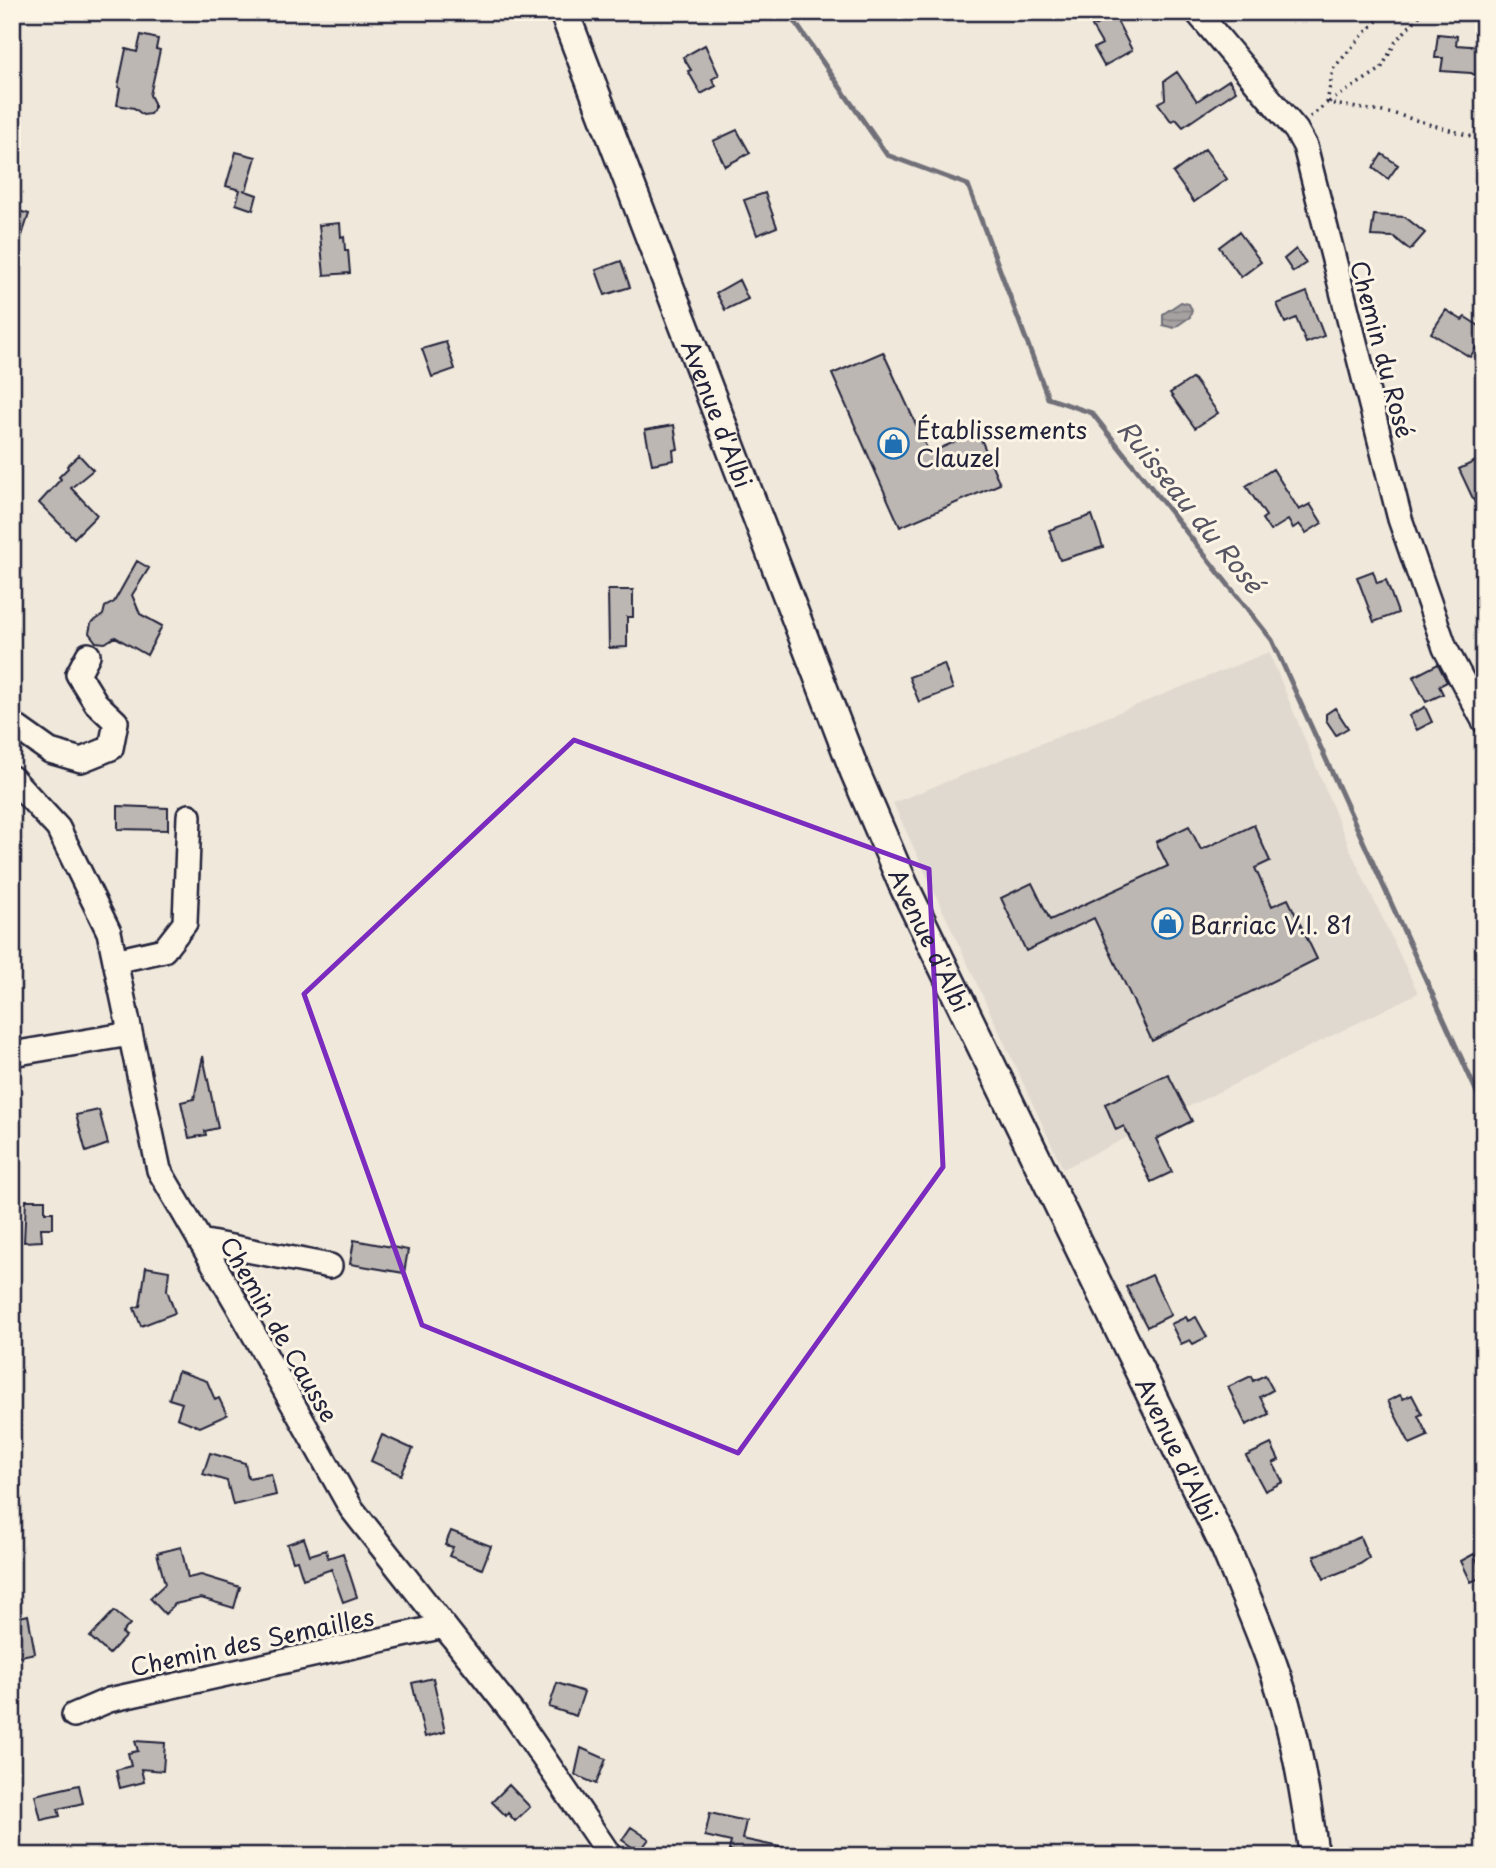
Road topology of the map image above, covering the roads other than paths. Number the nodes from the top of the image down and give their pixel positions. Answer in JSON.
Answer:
{"nodes":[{"id":1,"x":564,"y":12,"type":"edge"},
{"id":2,"x":1197,"y":12,"type":"edge"},
{"id":3,"x":88,"y":654,"type":"dead end"},
{"id":4,"x":1484,"y":722,"type":"edge"},
{"id":5,"x":12,"y":724,"type":"edge"},
{"id":6,"x":12,"y":778,"type":"edge"},
{"id":7,"x":189,"y":816,"type":"dead end"},
{"id":8,"x":115,"y":961,"type":"junction"},
{"id":9,"x":130,"y":1034,"type":"junction"},
{"id":10,"x":12,"y":1054,"type":"edge"},
{"id":11,"x":200,"y":1241,"type":"junction"},
{"id":12,"x":330,"y":1266,"type":"dead end"},
{"id":13,"x":444,"y":1626,"type":"junction"},
{"id":14,"x":74,"y":1715,"type":"dead end"},
{"id":15,"x":610,"y":1856,"type":"edge"},
{"id":16,"x":1314,"y":1856,"type":"edge"}],
"edges":[{"from":1,"to":16,"type":"main road","name":"Avenue d'Albi"},
{"from":2,"to":4,"type":"street","name":"Chemin du Rosé"},
{"from":3,"to":5,"type":"street"},
{"from":6,"to":8,"type":"street","name":"Chemin de Causse"},
{"from":7,"to":8,"type":"street"},
{"from":8,"to":9,"type":"street","name":"Chemin de Causse"},
{"from":9,"to":10,"type":"street"},
{"from":9,"to":11,"type":"street","name":"Chemin de Causse"},
{"from":11,"to":12,"type":"street"},
{"from":11,"to":13,"type":"street","name":"Chemin de Causse"},
{"from":13,"to":14,"type":"street","name":"Chemin des Semailles"},
{"from":13,"to":15,"type":"street","name":"Chemin de Causse"}]}
